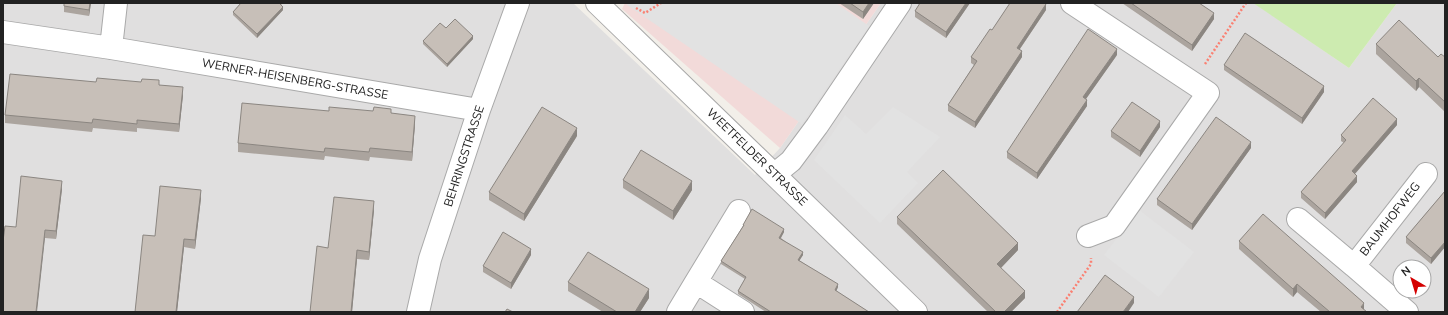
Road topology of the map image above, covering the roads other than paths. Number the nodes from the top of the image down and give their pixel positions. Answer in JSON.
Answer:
{"nodes":[{"id":1,"x":116,"y":3,"type":"edge"},
{"id":2,"x":518,"y":3,"type":"edge"},
{"id":3,"x":598,"y":3,"type":"edge"},
{"id":4,"x":900,"y":3,"type":"edge"},
{"id":5,"x":1072,"y":3,"type":"edge"},
{"id":6,"x":3,"y":32,"type":"edge"},
{"id":7,"x":111,"y":48,"type":"junction"},
{"id":8,"x":479,"y":110,"type":"junction"},
{"id":9,"x":775,"y":174,"type":"junction"},
{"id":10,"x":1426,"y":174,"type":"dead end"},
{"id":11,"x":739,"y":211,"type":"dead end"},
{"id":12,"x":1298,"y":219,"type":"dead end"},
{"id":13,"x":1088,"y":236,"type":"road end"},
{"id":14,"x":1354,"y":266,"type":"junction"},
{"id":15,"x":696,"y":282,"type":"junction"},
{"id":16,"x":418,"y":312,"type":"edge"},
{"id":17,"x":678,"y":312,"type":"edge"},
{"id":18,"x":743,"y":312,"type":"edge"},
{"id":19,"x":916,"y":312,"type":"edge"},
{"id":20,"x":1407,"y":312,"type":"edge"}],
"edges":[{"from":1,"to":7,"type":"street"},
{"from":2,"to":8,"type":"street","name":"BEHRINGSTRASSE"},
{"from":3,"to":9,"type":"street","name":"WEETFELDER STRASSE"},
{"from":4,"to":9,"type":"street"},
{"from":5,"to":13,"type":"street"},
{"from":6,"to":7,"type":"street","name":"WERNER-HEISENBERG-STRASSE"},
{"from":7,"to":8,"type":"street","name":"WERNER-HEISENBERG-STRASSE"},
{"from":8,"to":16,"type":"street","name":"BEHRINGSTRASSE"},
{"from":9,"to":19,"type":"street","name":"WEETFELDER STRASSE"},
{"from":10,"to":14,"type":"street","name":"BAUMHOFWEG"},
{"from":11,"to":15,"type":"street"},
{"from":12,"to":14,"type":"street"},
{"from":14,"to":20,"type":"street","name":"BAUMHOFWEG"},
{"from":15,"to":17,"type":"street"},
{"from":15,"to":18,"type":"street"}]}
